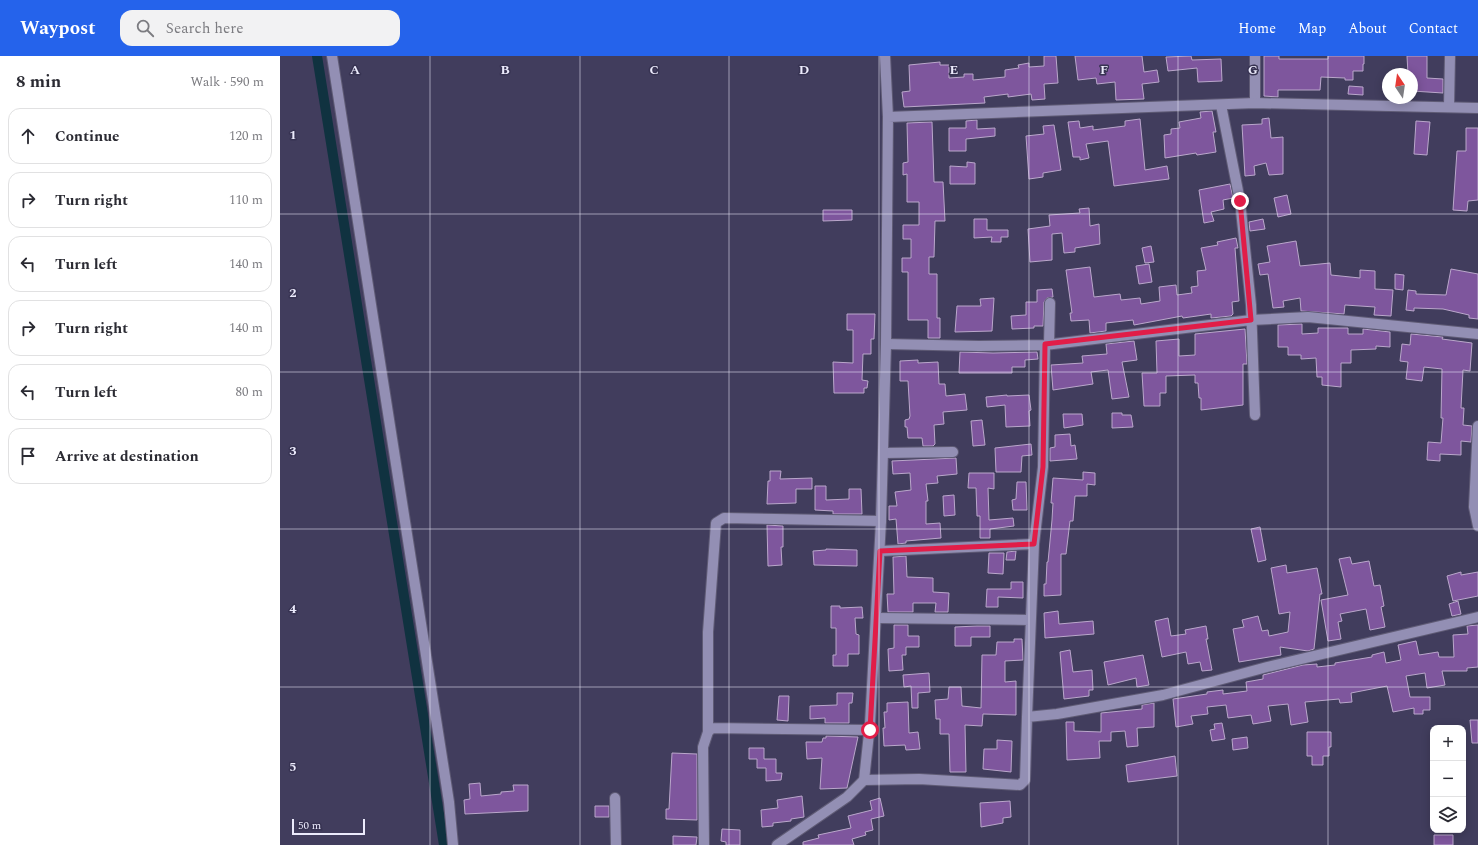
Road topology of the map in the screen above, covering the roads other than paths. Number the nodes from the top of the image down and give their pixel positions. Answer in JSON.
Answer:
{"nodes":[{"id":1,"x":332,"y":56,"type":"edge"},
{"id":2,"x":885,"y":56,"type":"edge"},
{"id":3,"x":1256,"y":56,"type":"edge"},
{"id":4,"x":1450,"y":56,"type":"edge"},
{"id":5,"x":1255,"y":103,"type":"junction"},
{"id":6,"x":1222,"y":105,"type":"junction"},
{"id":7,"x":1449,"y":106,"type":"junction"},
{"id":8,"x":1478,"y":108,"type":"edge"},
{"id":9,"x":888,"y":116,"type":"junction"},
{"id":10,"x":1050,"y":303,"type":"dead end"},
{"id":11,"x":1251,"y":320,"type":"junction"},
{"id":12,"x":1478,"y":334,"type":"edge"},
{"id":13,"x":886,"y":344,"type":"junction"},
{"id":14,"x":1047,"y":344,"type":"junction"},
{"id":15,"x":1255,"y":416,"type":"dead end"},
{"id":16,"x":1478,"y":426,"type":"edge"},
{"id":17,"x":953,"y":452,"type":"dead end"},
{"id":18,"x":883,"y":453,"type":"junction"},
{"id":19,"x":881,"y":521,"type":"junction"},
{"id":20,"x":1478,"y":526,"type":"edge"},
{"id":21,"x":1034,"y":544,"type":"junction"},
{"id":22,"x":880,"y":551,"type":"junction"},
{"id":23,"x":1478,"y":617,"type":"edge"},
{"id":24,"x":877,"y":618,"type":"junction"},
{"id":25,"x":1030,"y":620,"type":"junction"},
{"id":26,"x":1027,"y":716,"type":"junction"},
{"id":27,"x":870,"y":730,"type":"junction"},
{"id":28,"x":708,"y":732,"type":"junction"},
{"id":29,"x":864,"y":780,"type":"junction"},
{"id":30,"x":615,"y":798,"type":"dead end"},
{"id":31,"x":453,"y":845,"type":"edge"},
{"id":32,"x":616,"y":845,"type":"edge"},
{"id":33,"x":704,"y":845,"type":"edge"},
{"id":34,"x":777,"y":845,"type":"edge"}],
"edges":[{"from":1,"to":31,"type":"street"},
{"from":2,"to":9,"type":"street"},
{"from":3,"to":5,"type":"street"},
{"from":4,"to":7,"type":"street"},
{"from":5,"to":6,"type":"street"},
{"from":5,"to":7,"type":"street"},
{"from":6,"to":9,"type":"street"},
{"from":6,"to":11,"type":"street"},
{"from":7,"to":8,"type":"street"},
{"from":9,"to":13,"type":"street"},
{"from":10,"to":14,"type":"street"},
{"from":11,"to":12,"type":"street"},
{"from":11,"to":14,"type":"street"},
{"from":11,"to":15,"type":"street"},
{"from":13,"to":14,"type":"street"},
{"from":13,"to":18,"type":"street"},
{"from":14,"to":21,"type":"street"},
{"from":16,"to":20,"type":"street"},
{"from":17,"to":18,"type":"street"},
{"from":18,"to":19,"type":"street"},
{"from":19,"to":22,"type":"street"},
{"from":19,"to":28,"type":"street"},
{"from":21,"to":22,"type":"street"},
{"from":21,"to":25,"type":"street"},
{"from":22,"to":24,"type":"street"},
{"from":23,"to":26,"type":"street"},
{"from":24,"to":25,"type":"street"},
{"from":24,"to":27,"type":"street"},
{"from":25,"to":26,"type":"street"},
{"from":26,"to":29,"type":"street"},
{"from":27,"to":28,"type":"street"},
{"from":27,"to":29,"type":"street"},
{"from":28,"to":33,"type":"street"},
{"from":29,"to":34,"type":"street"},
{"from":30,"to":32,"type":"street"}]}
